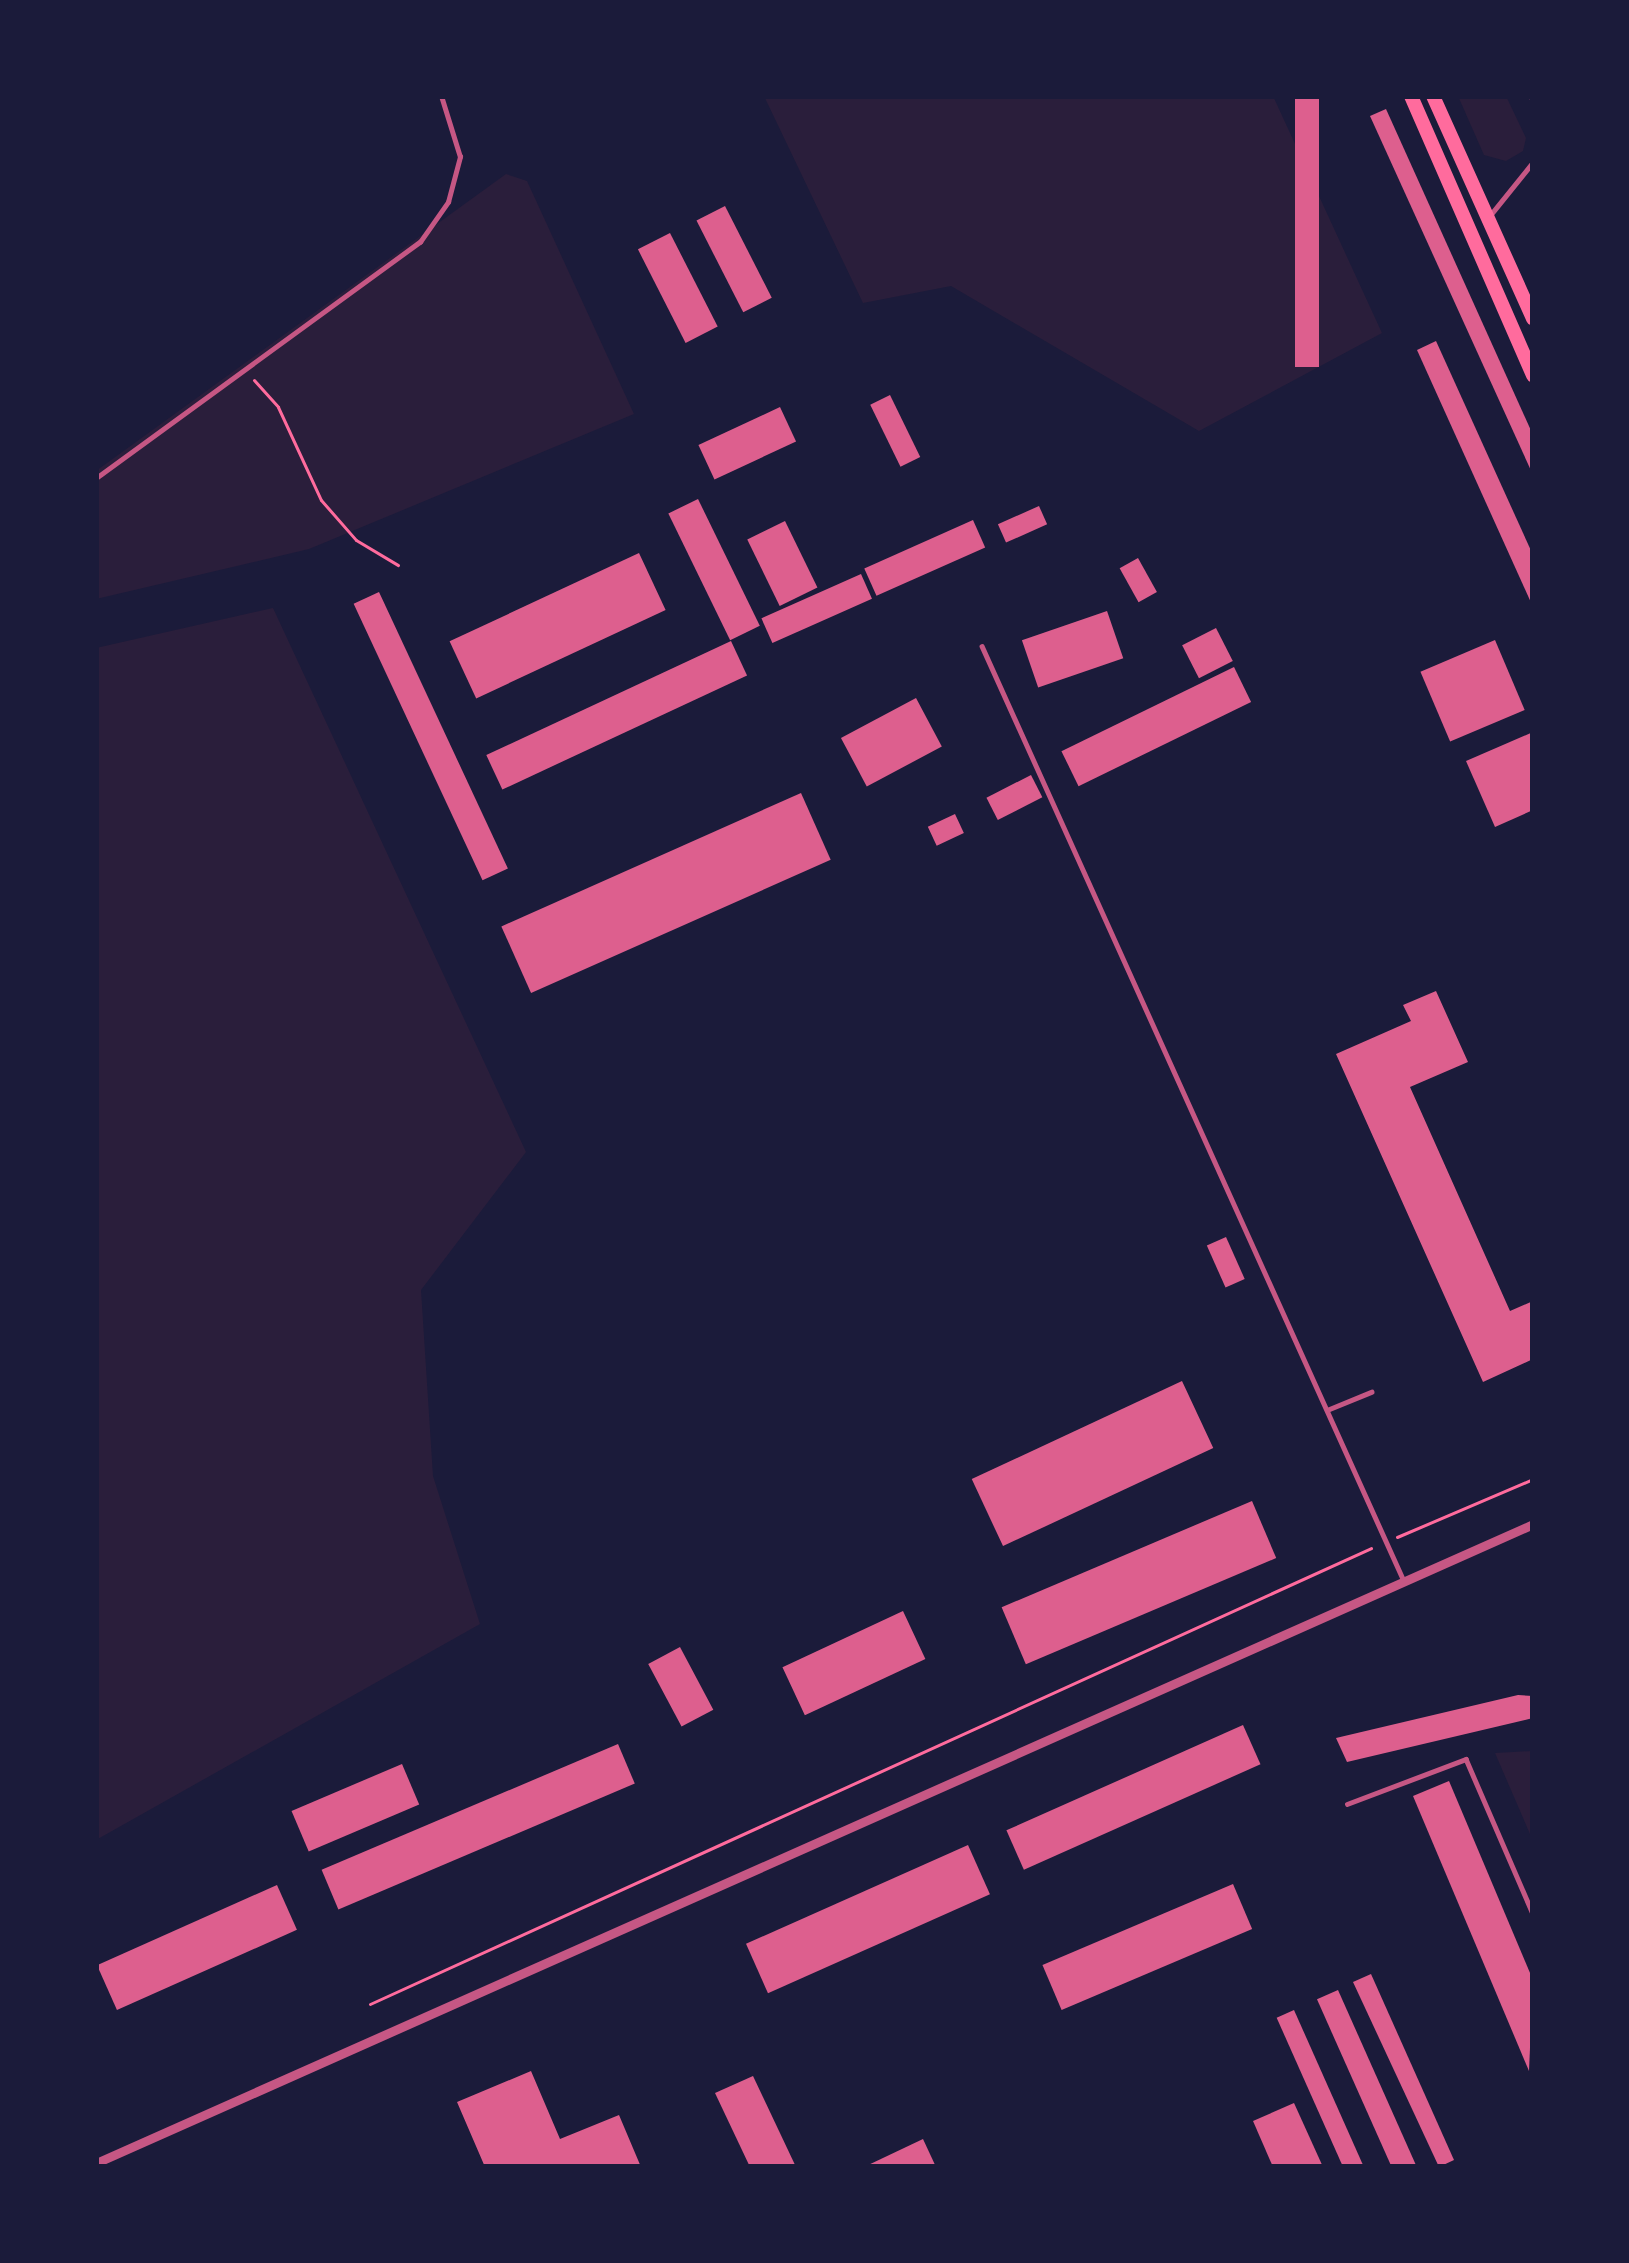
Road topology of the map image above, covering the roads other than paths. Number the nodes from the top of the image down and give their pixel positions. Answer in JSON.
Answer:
{"nodes":[{"id":1,"x":441,"y":96,"type":"edge"},
{"id":2,"x":1411,"y":96,"type":"edge"},
{"id":3,"x":1433,"y":96,"type":"edge"},
{"id":4,"x":1533,"y":163,"type":"edge"},
{"id":5,"x":1488,"y":217,"type":"junction"},
{"id":6,"x":1533,"y":319,"type":"edge"},
{"id":7,"x":1533,"y":375,"type":"edge"},
{"id":8,"x":96,"y":478,"type":"edge"},
{"id":9,"x":982,"y":646,"type":"dead end"},
{"id":10,"x":1371,"y":1392,"type":"dead end"},
{"id":11,"x":1326,"y":1411,"type":"junction"},
{"id":12,"x":1533,"y":1524,"type":"edge"},
{"id":13,"x":1404,"y":1581,"type":"junction"},
{"id":14,"x":1346,"y":1804,"type":"dead end"},
{"id":15,"x":1533,"y":1914,"type":"edge"},
{"id":16,"x":96,"y":2163,"type":"edge"}],
"edges":[{"from":1,"to":8,"type":"lane"},
{"from":2,"to":7,"type":"main road"},
{"from":3,"to":5,"type":"main road"},
{"from":4,"to":5,"type":"lane"},
{"from":5,"to":6,"type":"main road"},
{"from":9,"to":11,"type":"lane"},
{"from":10,"to":11,"type":"lane"},
{"from":11,"to":13,"type":"lane"},
{"from":12,"to":13,"type":"street"},
{"from":13,"to":16,"type":"street"},
{"from":14,"to":15,"type":"lane"}]}
